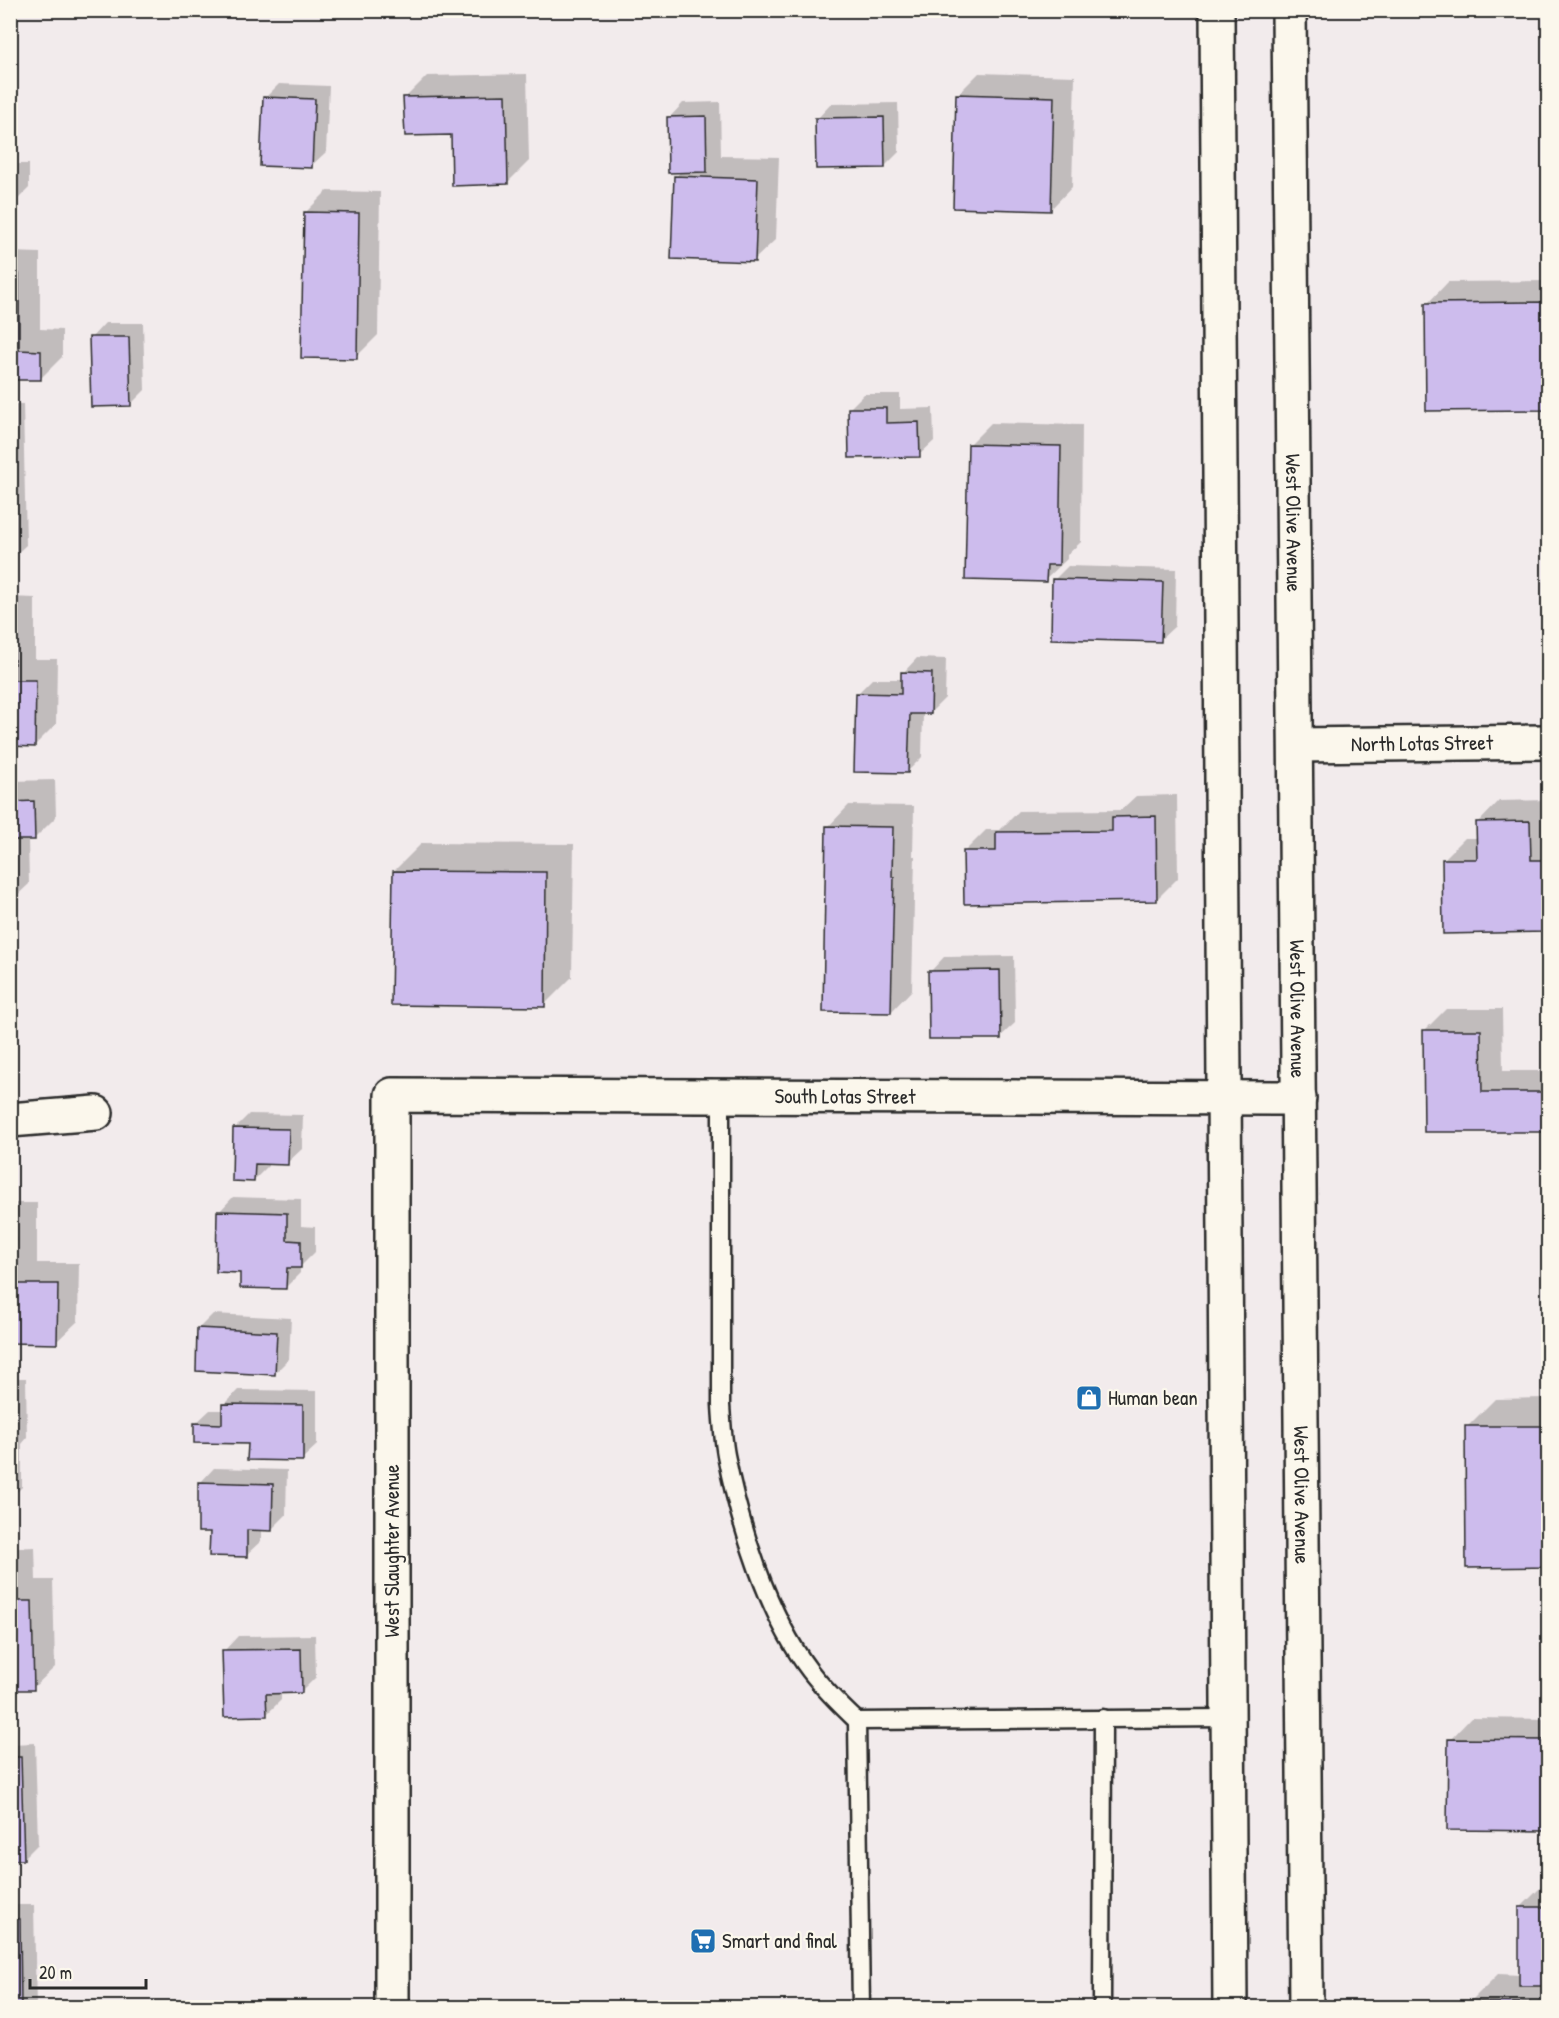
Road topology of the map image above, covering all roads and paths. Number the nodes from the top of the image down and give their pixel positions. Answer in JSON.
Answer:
{"nodes":[{"id":1,"x":1217,"y":10,"type":"edge"},
{"id":2,"x":1288,"y":10,"type":"edge"},
{"id":3,"x":1548,"y":742,"type":"edge"},
{"id":4,"x":1296,"y":745,"type":"junction"},
{"id":5,"x":392,"y":1095,"type":"joint"},
{"id":6,"x":721,"y":1096,"type":"junction"},
{"id":7,"x":1224,"y":1098,"type":"junction"},
{"id":8,"x":1299,"y":1098,"type":"junction"},
{"id":9,"x":96,"y":1113,"type":"dead end"},
{"id":10,"x":10,"y":1120,"type":"edge"},
{"id":11,"x":1103,"y":1718,"type":"junction"},
{"id":12,"x":1228,"y":1718,"type":"junction"},
{"id":13,"x":857,"y":1721,"type":"junction"},
{"id":14,"x":392,"y":2007,"type":"edge"},
{"id":15,"x":861,"y":2007,"type":"edge"},
{"id":16,"x":1102,"y":2007,"type":"edge"},
{"id":17,"x":1230,"y":2007,"type":"edge"},
{"id":18,"x":1306,"y":2007,"type":"edge"}],
"edges":[{"from":1,"to":7,"type":"main road"},
{"from":2,"to":4,"type":"main road","name":"West Olive Avenue"},
{"from":3,"to":4,"type":"main road","name":"North Lotas Street"},
{"from":4,"to":8,"type":"main road","name":"West Olive Avenue"},
{"from":5,"to":6,"type":"main road","name":"South Lotas Street"},
{"from":5,"to":14,"type":"main road","name":"West Slaughter Avenue"},
{"from":6,"to":7,"type":"main road","name":"South Lotas Street"},
{"from":6,"to":13,"type":"lane"},
{"from":7,"to":8,"type":"main road","name":"South Lotas Street"},
{"from":7,"to":12,"type":"main road"},
{"from":8,"to":18,"type":"main road","name":"West Olive Avenue"},
{"from":9,"to":10,"type":"main road"},
{"from":11,"to":12,"type":"lane"},
{"from":11,"to":13,"type":"lane"},
{"from":11,"to":16,"type":"lane"},
{"from":12,"to":17,"type":"main road"},
{"from":13,"to":15,"type":"lane"}]}
